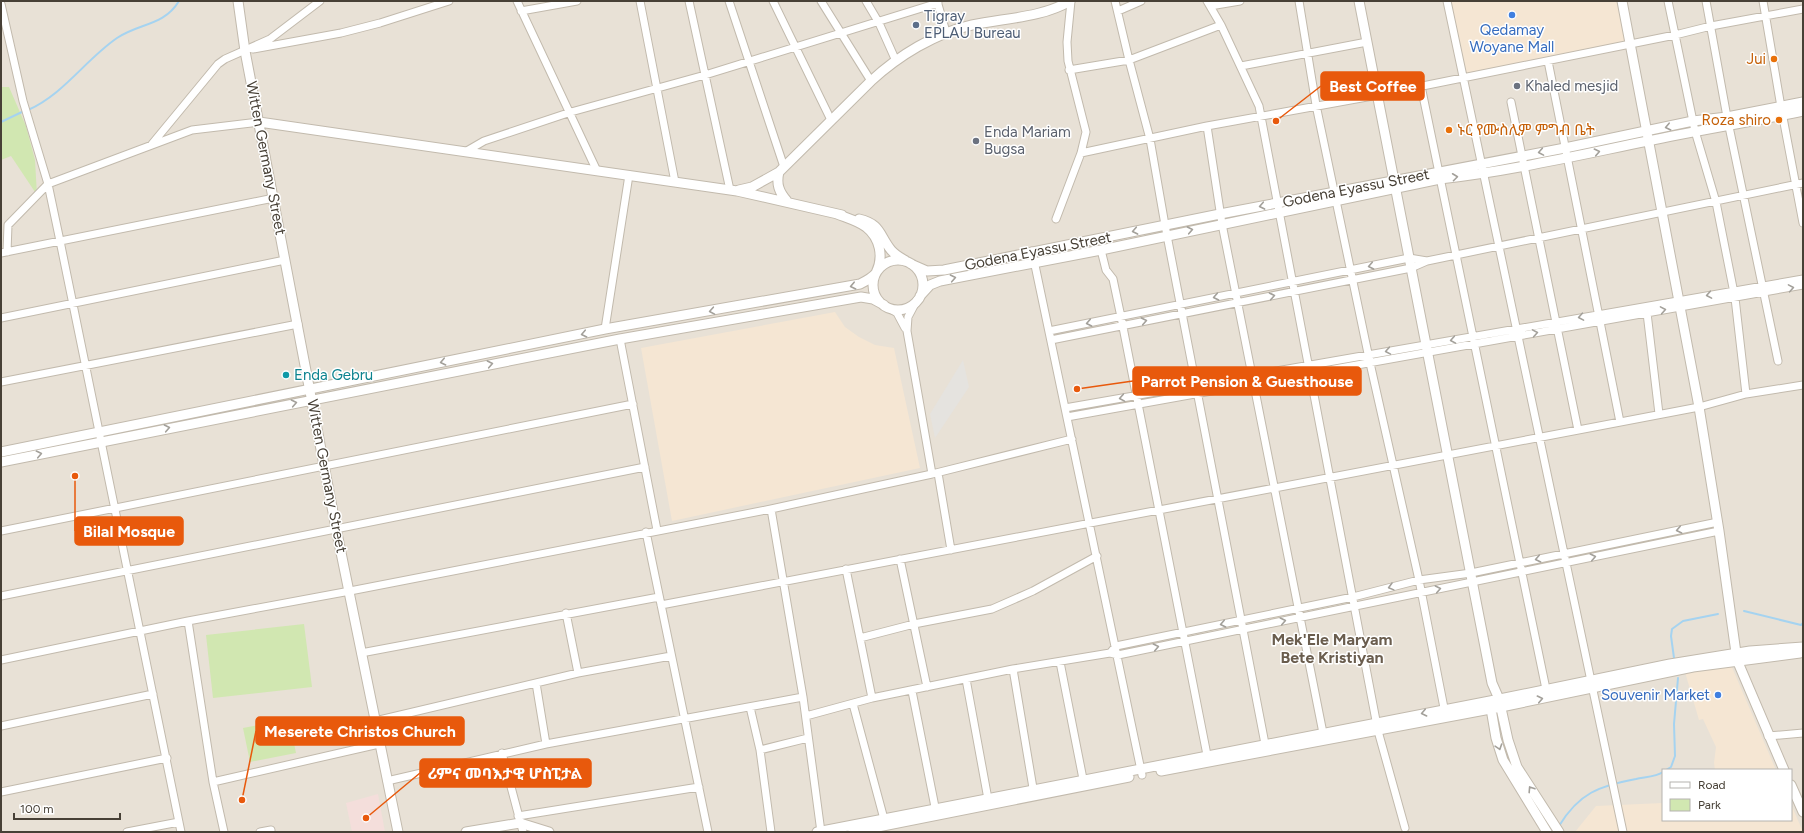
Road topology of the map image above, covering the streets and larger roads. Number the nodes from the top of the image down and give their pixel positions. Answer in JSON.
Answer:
{"nodes":[{"id":1,"x":238,"y":1,"type":"edge"},
{"id":2,"x":320,"y":1,"type":"edge"},
{"id":3,"x":449,"y":1,"type":"edge"},
{"id":4,"x":517,"y":1,"type":"edge"},
{"id":5,"x":577,"y":1,"type":"edge"},
{"id":6,"x":640,"y":1,"type":"edge"},
{"id":7,"x":689,"y":1,"type":"edge"},
{"id":8,"x":729,"y":1,"type":"edge"},
{"id":9,"x":773,"y":1,"type":"edge"},
{"id":10,"x":822,"y":1,"type":"edge"},
{"id":11,"x":866,"y":1,"type":"edge"},
{"id":12,"x":1071,"y":1,"type":"edge"},
{"id":13,"x":1115,"y":1,"type":"edge"},
{"id":14,"x":1141,"y":1,"type":"edge"},
{"id":15,"x":1240,"y":1,"type":"edge"},
{"id":16,"x":1299,"y":1,"type":"edge"},
{"id":17,"x":1359,"y":1,"type":"edge"},
{"id":18,"x":1447,"y":1,"type":"edge"},
{"id":19,"x":1622,"y":1,"type":"edge"},
{"id":20,"x":1668,"y":1,"type":"edge"},
{"id":21,"x":1706,"y":1,"type":"edge"},
{"id":22,"x":1763,"y":1,"type":"edge"},
{"id":23,"x":938,"y":2,"type":"edge"},
{"id":24,"x":1208,"y":3,"type":"edge"},
{"id":25,"x":1,"y":4,"type":"edge"},
{"id":26,"x":1803,"y":9,"type":"edge"},
{"id":27,"x":521,"y":11,"type":"junction"},
{"id":28,"x":1118,"y":11,"type":"junction"},
{"id":29,"x":1766,"y":17,"type":"junction"},
{"id":30,"x":878,"y":22,"type":"junction"},
{"id":31,"x":1221,"y":25,"type":"junction"},
{"id":32,"x":1711,"y":26,"type":"junction"},
{"id":33,"x":946,"y":32,"type":"junction"},
{"id":34,"x":841,"y":34,"type":"junction"},
{"id":35,"x":1675,"y":35,"type":"junction"},
{"id":36,"x":1367,"y":42,"type":"junction"},
{"id":37,"x":1630,"y":44,"type":"junction"},
{"id":38,"x":796,"y":47,"type":"junction"},
{"id":39,"x":245,"y":51,"type":"junction"},
{"id":40,"x":1307,"y":53,"type":"junction"},
{"id":41,"x":1128,"y":60,"type":"junction"},
{"id":42,"x":749,"y":61,"type":"junction"},
{"id":43,"x":896,"y":61,"type":"junction"},
{"id":44,"x":1548,"y":61,"type":"junction"},
{"id":45,"x":1241,"y":66,"type":"junction"},
{"id":46,"x":1069,"y":70,"type":"junction"},
{"id":47,"x":705,"y":75,"type":"junction"},
{"id":48,"x":1464,"y":77,"type":"junction"},
{"id":49,"x":871,"y":81,"type":"junction"},
{"id":50,"x":1421,"y":86,"type":"junction"},
{"id":51,"x":657,"y":88,"type":"junction"},
{"id":52,"x":1378,"y":95,"type":"junction"},
{"id":53,"x":1511,"y":102,"type":"dead end"},
{"id":54,"x":1803,"y":102,"type":"edge"},
{"id":55,"x":1316,"y":105,"type":"junction"},
{"id":56,"x":1782,"y":111,"type":"junction"},
{"id":57,"x":1803,"y":111,"type":"edge"},
{"id":58,"x":570,"y":112,"type":"junction"},
{"id":59,"x":1261,"y":116,"type":"junction"},
{"id":60,"x":831,"y":120,"type":"junction"},
{"id":61,"x":1693,"y":121,"type":"junction"},
{"id":62,"x":1729,"y":121,"type":"junction"},
{"id":63,"x":259,"y":122,"type":"junction"},
{"id":64,"x":1207,"y":126,"type":"junction"},
{"id":65,"x":1696,"y":131,"type":"junction"},
{"id":66,"x":1647,"y":136,"type":"junction"},
{"id":67,"x":1150,"y":139,"type":"junction"},
{"id":68,"x":151,"y":145,"type":"junction"},
{"id":69,"x":1565,"y":148,"type":"junction"},
{"id":70,"x":465,"y":152,"type":"junction"},
{"id":71,"x":1081,"y":153,"type":"junction"},
{"id":72,"x":1522,"y":155,"type":"junction"},
{"id":73,"x":1567,"y":158,"type":"junction"},
{"id":74,"x":1482,"y":163,"type":"junction"},
{"id":75,"x":1524,"y":166,"type":"junction"},
{"id":76,"x":781,"y":169,"type":"junction"},
{"id":77,"x":597,"y":171,"type":"junction"},
{"id":78,"x":1484,"y":174,"type":"junction"},
{"id":79,"x":629,"y":175,"type":"junction"},
{"id":80,"x":1440,"y":175,"type":"junction"},
{"id":81,"x":675,"y":182,"type":"junction"},
{"id":82,"x":48,"y":184,"type":"junction"},
{"id":83,"x":1395,"y":184,"type":"junction"},
{"id":84,"x":1800,"y":184,"type":"edge"},
{"id":85,"x":734,"y":190,"type":"junction"},
{"id":86,"x":1745,"y":196,"type":"junction"},
{"id":87,"x":1335,"y":197,"type":"junction"},
{"id":88,"x":274,"y":198,"type":"junction"},
{"id":89,"x":787,"y":202,"type":"junction"},
{"id":90,"x":1716,"y":202,"type":"junction"},
{"id":91,"x":1278,"y":208,"type":"junction"},
{"id":92,"x":1662,"y":213,"type":"junction"},
{"id":93,"x":837,"y":214,"type":"junction"},
{"id":94,"x":1220,"y":214,"type":"junction"},
{"id":95,"x":1056,"y":218,"type":"dead end"},
{"id":96,"x":1803,"y":223,"type":"edge"},
{"id":97,"x":1222,"y":224,"type":"junction"},
{"id":98,"x":1165,"y":225,"type":"junction"},
{"id":99,"x":1582,"y":230,"type":"junction"},
{"id":100,"x":1167,"y":235,"type":"junction"},
{"id":101,"x":1539,"y":239,"type":"junction"},
{"id":102,"x":60,"y":242,"type":"junction"},
{"id":103,"x":1500,"y":248,"type":"junction"},
{"id":104,"x":1101,"y":250,"type":"junction"},
{"id":105,"x":1032,"y":251,"type":"junction"},
{"id":106,"x":4,"y":253,"type":"edge"},
{"id":107,"x":1456,"y":255,"type":"junction"},
{"id":108,"x":285,"y":260,"type":"junction"},
{"id":109,"x":908,"y":262,"type":"junction"},
{"id":110,"x":1034,"y":262,"type":"junction"},
{"id":111,"x":1410,"y":263,"type":"junction"},
{"id":112,"x":1350,"y":270,"type":"junction"},
{"id":113,"x":875,"y":273,"type":"junction"},
{"id":114,"x":1352,"y":279,"type":"junction"},
{"id":115,"x":1803,"y":279,"type":"edge"},
{"id":116,"x":1293,"y":282,"type":"junction"},
{"id":117,"x":1803,"y":285,"type":"edge"},
{"id":118,"x":1763,"y":289,"type":"junction"},
{"id":119,"x":1294,"y":291,"type":"junction"},
{"id":120,"x":1236,"y":294,"type":"junction"},
{"id":121,"x":1734,"y":294,"type":"junction"},
{"id":122,"x":918,"y":298,"type":"junction"},
{"id":123,"x":1237,"y":302,"type":"junction"},
{"id":124,"x":73,"y":303,"type":"junction"},
{"id":125,"x":1679,"y":304,"type":"junction"},
{"id":126,"x":1180,"y":305,"type":"junction"},
{"id":127,"x":887,"y":307,"type":"junction"},
{"id":128,"x":729,"y":308,"type":"junction"},
{"id":129,"x":1182,"y":313,"type":"junction"},
{"id":130,"x":1647,"y":313,"type":"junction"},
{"id":131,"x":1121,"y":317,"type":"junction"},
{"id":132,"x":1,"y":318,"type":"edge"},
{"id":133,"x":1599,"y":318,"type":"junction"},
{"id":134,"x":732,"y":320,"type":"junction"},
{"id":135,"x":1556,"y":322,"type":"junction"},
{"id":136,"x":298,"y":324,"type":"junction"},
{"id":137,"x":1123,"y":325,"type":"junction"},
{"id":138,"x":605,"y":329,"type":"junction"},
{"id":139,"x":1557,"y":330,"type":"junction"},
{"id":140,"x":907,"y":331,"type":"junction"},
{"id":141,"x":1049,"y":331,"type":"junction"},
{"id":142,"x":1518,"y":332,"type":"junction"},
{"id":143,"x":1473,"y":336,"type":"junction"},
{"id":144,"x":620,"y":339,"type":"junction"},
{"id":145,"x":1051,"y":340,"type":"junction"},
{"id":146,"x":1475,"y":344,"type":"junction"},
{"id":147,"x":1427,"y":348,"type":"junction"},
{"id":148,"x":1368,"y":355,"type":"junction"},
{"id":149,"x":470,"y":357,"type":"junction"},
{"id":150,"x":1778,"y":361,"type":"dead end"},
{"id":151,"x":1370,"y":363,"type":"junction"},
{"id":152,"x":1309,"y":365,"type":"junction"},
{"id":153,"x":86,"y":366,"type":"junction"},
{"id":154,"x":471,"y":368,"type":"junction"},
{"id":155,"x":1310,"y":373,"type":"junction"},
{"id":156,"x":1252,"y":375,"type":"junction"},
{"id":157,"x":1,"y":382,"type":"edge"},
{"id":158,"x":1253,"y":384,"type":"junction"},
{"id":159,"x":1196,"y":385,"type":"junction"},
{"id":160,"x":1803,"y":385,"type":"edge"},
{"id":161,"x":311,"y":389,"type":"junction"},
{"id":162,"x":1197,"y":394,"type":"junction"},
{"id":163,"x":1746,"y":394,"type":"junction"},
{"id":164,"x":1137,"y":396,"type":"junction"},
{"id":165,"x":312,"y":400,"type":"junction"},
{"id":166,"x":633,"y":404,"type":"junction"},
{"id":167,"x":1138,"y":404,"type":"junction"},
{"id":168,"x":1699,"y":407,"type":"junction"},
{"id":169,"x":1065,"y":408,"type":"junction"},
{"id":170,"x":1658,"y":414,"type":"junction"},
{"id":171,"x":1067,"y":417,"type":"junction"},
{"id":172,"x":1620,"y":422,"type":"junction"},
{"id":173,"x":1578,"y":430,"type":"junction"},
{"id":174,"x":100,"y":437,"type":"junction"},
{"id":175,"x":1540,"y":437,"type":"junction"},
{"id":176,"x":1072,"y":439,"type":"junction"},
{"id":177,"x":1496,"y":445,"type":"junction"},
{"id":178,"x":1,"y":452,"type":"edge"},
{"id":179,"x":1448,"y":454,"type":"junction"},
{"id":180,"x":1,"y":462,"type":"edge"},
{"id":181,"x":324,"y":465,"type":"junction"},
{"id":182,"x":1392,"y":465,"type":"junction"},
{"id":183,"x":645,"y":467,"type":"junction"},
{"id":184,"x":935,"y":474,"type":"junction"},
{"id":185,"x":1330,"y":477,"type":"junction"},
{"id":186,"x":1274,"y":488,"type":"junction"},
{"id":187,"x":1218,"y":499,"type":"junction"},
{"id":188,"x":115,"y":508,"type":"junction"},
{"id":189,"x":771,"y":509,"type":"junction"},
{"id":190,"x":1159,"y":510,"type":"junction"},
{"id":191,"x":1090,"y":524,"type":"junction"},
{"id":192,"x":1718,"y":526,"type":"junction"},
{"id":193,"x":336,"y":528,"type":"junction"},
{"id":194,"x":656,"y":530,"type":"junction"},
{"id":195,"x":1,"y":531,"type":"edge"},
{"id":196,"x":646,"y":532,"type":"junction"},
{"id":197,"x":952,"y":550,"type":"junction"},
{"id":198,"x":1564,"y":554,"type":"junction"},
{"id":199,"x":1097,"y":556,"type":"junction"},
{"id":200,"x":900,"y":560,"type":"junction"},
{"id":201,"x":1566,"y":562,"type":"junction"},
{"id":202,"x":1520,"y":563,"type":"junction"},
{"id":203,"x":846,"y":569,"type":"junction"},
{"id":204,"x":128,"y":570,"type":"junction"},
{"id":205,"x":1522,"y":572,"type":"junction"},
{"id":206,"x":1471,"y":573,"type":"junction"},
{"id":207,"x":1419,"y":580,"type":"junction"},
{"id":208,"x":782,"y":582,"type":"junction"},
{"id":209,"x":1473,"y":582,"type":"junction"},
{"id":210,"x":350,"y":591,"type":"junction"},
{"id":211,"x":1421,"y":592,"type":"junction"},
{"id":212,"x":1,"y":596,"type":"edge"},
{"id":213,"x":659,"y":596,"type":"junction"},
{"id":214,"x":1353,"y":597,"type":"junction"},
{"id":215,"x":661,"y":605,"type":"junction"},
{"id":216,"x":1355,"y":606,"type":"junction"},
{"id":217,"x":1298,"y":609,"type":"junction"},
{"id":218,"x":566,"y":613,"type":"junction"},
{"id":219,"x":1300,"y":618,"type":"junction"},
{"id":220,"x":1241,"y":620,"type":"junction"},
{"id":221,"x":188,"y":621,"type":"junction"},
{"id":222,"x":914,"y":624,"type":"junction"},
{"id":223,"x":1243,"y":629,"type":"junction"},
{"id":224,"x":140,"y":631,"type":"junction"},
{"id":225,"x":1183,"y":632,"type":"junction"},
{"id":226,"x":860,"y":638,"type":"junction"},
{"id":227,"x":1185,"y":641,"type":"junction"},
{"id":228,"x":1116,"y":646,"type":"junction"},
{"id":229,"x":1803,"y":647,"type":"edge"},
{"id":230,"x":361,"y":653,"type":"junction"},
{"id":231,"x":1110,"y":653,"type":"junction"},
{"id":232,"x":1803,"y":653,"type":"edge"},
{"id":233,"x":1118,"y":655,"type":"junction"},
{"id":234,"x":671,"y":656,"type":"junction"},
{"id":235,"x":1736,"y":657,"type":"junction"},
{"id":236,"x":1,"y":660,"type":"edge"},
{"id":237,"x":1060,"y":662,"type":"junction"},
{"id":238,"x":1013,"y":669,"type":"junction"},
{"id":239,"x":578,"y":673,"type":"junction"},
{"id":240,"x":966,"y":679,"type":"junction"},
{"id":241,"x":536,"y":683,"type":"junction"},
{"id":242,"x":1492,"y":683,"type":"junction"},
{"id":243,"x":1592,"y":684,"type":"junction"},
{"id":244,"x":927,"y":687,"type":"junction"},
{"id":245,"x":1546,"y":689,"type":"junction"},
{"id":246,"x":912,"y":691,"type":"junction"},
{"id":247,"x":153,"y":694,"type":"junction"},
{"id":248,"x":803,"y":697,"type":"junction"},
{"id":249,"x":872,"y":698,"type":"junction"},
{"id":250,"x":1500,"y":703,"type":"junction"},
{"id":251,"x":853,"y":704,"type":"junction"},
{"id":252,"x":1490,"y":705,"type":"junction"},
{"id":253,"x":750,"y":707,"type":"junction"},
{"id":254,"x":1445,"y":713,"type":"junction"},
{"id":255,"x":806,"y":716,"type":"junction"},
{"id":256,"x":684,"y":719,"type":"junction"},
{"id":257,"x":375,"y":721,"type":"junction"},
{"id":258,"x":1,"y":726,"type":"edge"},
{"id":259,"x":1378,"y":727,"type":"junction"},
{"id":260,"x":1803,"y":733,"type":"edge"},
{"id":261,"x":1323,"y":734,"type":"junction"},
{"id":262,"x":1768,"y":736,"type":"junction"},
{"id":263,"x":808,"y":738,"type":"junction"},
{"id":264,"x":379,"y":744,"type":"junction"},
{"id":265,"x":546,"y":744,"type":"junction"},
{"id":266,"x":1266,"y":748,"type":"junction"},
{"id":267,"x":760,"y":750,"type":"junction"},
{"id":268,"x":502,"y":753,"type":"junction"},
{"id":269,"x":166,"y":758,"type":"junction"},
{"id":270,"x":1208,"y":759,"type":"junction"},
{"id":271,"x":1784,"y":769,"type":"edge"},
{"id":272,"x":1142,"y":772,"type":"junction"},
{"id":273,"x":1083,"y":779,"type":"junction"},
{"id":274,"x":387,"y":781,"type":"junction"},
{"id":275,"x":213,"y":782,"type":"junction"},
{"id":276,"x":698,"y":787,"type":"junction"},
{"id":277,"x":1792,"y":788,"type":"edge"},
{"id":278,"x":1,"y":792,"type":"edge"},
{"id":279,"x":1034,"y":793,"type":"junction"},
{"id":280,"x":988,"y":799,"type":"junction"},
{"id":281,"x":1803,"y":812,"type":"edge"},
{"id":282,"x":936,"y":813,"type":"junction"},
{"id":283,"x":884,"y":819,"type":"junction"},
{"id":284,"x":179,"y":822,"type":"junction"},
{"id":285,"x":520,"y":824,"type":"edge"},
{"id":286,"x":1405,"y":828,"type":"dead end"},
{"id":287,"x":1546,"y":831,"type":"edge"},
{"id":288,"x":127,"y":832,"type":"edge"},
{"id":289,"x":181,"y":832,"type":"edge"},
{"id":290,"x":224,"y":832,"type":"edge"},
{"id":291,"x":260,"y":832,"type":"edge"},
{"id":292,"x":271,"y":832,"type":"edge"},
{"id":293,"x":398,"y":832,"type":"edge"},
{"id":294,"x":466,"y":832,"type":"edge"},
{"id":295,"x":549,"y":832,"type":"edge"},
{"id":296,"x":708,"y":832,"type":"edge"},
{"id":297,"x":771,"y":832,"type":"edge"},
{"id":298,"x":819,"y":832,"type":"edge"},
{"id":299,"x":853,"y":832,"type":"edge"},
{"id":300,"x":1559,"y":832,"type":"edge"},
{"id":301,"x":1623,"y":832,"type":"edge"}],
"edges":[{"from":1,"to":39,"type":"street","name":"Witten Germany Street"},
{"from":2,"to":39,"type":"street"},
{"from":3,"to":39,"type":"street"},
{"from":4,"to":27,"type":"street"},
{"from":5,"to":27,"type":"street"},
{"from":6,"to":51,"type":"street"},
{"from":7,"to":47,"type":"street"},
{"from":8,"to":42,"type":"street"},
{"from":9,"to":38,"type":"street"},
{"from":10,"to":34,"type":"street"},
{"from":11,"to":30,"type":"street"},
{"from":12,"to":33,"type":"street"},
{"from":12,"to":46,"type":"street"},
{"from":13,"to":28,"type":"street"},
{"from":14,"to":28,"type":"street"},
{"from":15,"to":24,"type":"street"},
{"from":16,"to":40,"type":"street"},
{"from":17,"to":36,"type":"street"},
{"from":18,"to":48,"type":"street"},
{"from":19,"to":37,"type":"street"},
{"from":20,"to":35,"type":"street"},
{"from":21,"to":32,"type":"street"},
{"from":22,"to":29,"type":"street"},
{"from":23,"to":30,"type":"street"},
{"from":23,"to":33,"type":"street"},
{"from":24,"to":31,"type":"street"},
{"from":25,"to":82,"type":"street"},
{"from":26,"to":29,"type":"street"},
{"from":27,"to":58,"type":"street"},
{"from":28,"to":41,"type":"street"},
{"from":29,"to":32,"type":"street"},
{"from":29,"to":56,"type":"street"},
{"from":30,"to":34,"type":"street"},
{"from":30,"to":43,"type":"street"},
{"from":31,"to":41,"type":"street"},
{"from":31,"to":45,"type":"street"},
{"from":32,"to":35,"type":"street"},
{"from":32,"to":62,"type":"street"},
{"from":33,"to":43,"type":"street"},
{"from":34,"to":38,"type":"street"},
{"from":34,"to":49,"type":"street"},
{"from":35,"to":37,"type":"street"},
{"from":35,"to":61,"type":"street"},
{"from":36,"to":40,"type":"street"},
{"from":36,"to":52,"type":"street"},
{"from":37,"to":44,"type":"street"},
{"from":37,"to":66,"type":"street"},
{"from":38,"to":42,"type":"street"},
{"from":38,"to":60,"type":"street"},
{"from":39,"to":63,"type":"street","name":"Witten Germany Street"},
{"from":39,"to":68,"type":"street"},
{"from":40,"to":45,"type":"street"},
{"from":40,"to":55,"type":"street"},
{"from":41,"to":46,"type":"street"},
{"from":41,"to":67,"type":"street"},
{"from":42,"to":47,"type":"street"},
{"from":42,"to":76,"type":"street"},
{"from":43,"to":49,"type":"street"},
{"from":44,"to":48,"type":"street"},
{"from":44,"to":69,"type":"street"},
{"from":45,"to":59,"type":"street"},
{"from":46,"to":71,"type":"street"},
{"from":47,"to":51,"type":"street"},
{"from":47,"to":85,"type":"street"},
{"from":48,"to":50,"type":"street"},
{"from":48,"to":74,"type":"street"},
{"from":49,"to":60,"type":"street"},
{"from":50,"to":52,"type":"street"},
{"from":50,"to":80,"type":"street"},
{"from":51,"to":58,"type":"street"},
{"from":51,"to":81,"type":"street"},
{"from":52,"to":55,"type":"street"},
{"from":52,"to":83,"type":"street"},
{"from":53,"to":72,"type":"street"},
{"from":54,"to":56,"type":"street","name":"Godena Eyassu Street"},
{"from":55,"to":59,"type":"street"},
{"from":55,"to":87,"type":"street"},
{"from":56,"to":57,"type":"street","name":"Godena Eyassu Street"},
{"from":56,"to":62,"type":"street","name":"Godena Eyassu Street"},
{"from":56,"to":84,"type":"street"},
{"from":58,"to":70,"type":"street"},
{"from":58,"to":77,"type":"street"},
{"from":59,"to":64,"type":"street"},
{"from":59,"to":91,"type":"street"},
{"from":60,"to":76,"type":"street"},
{"from":61,"to":62,"type":"street","name":"Godena Eyassu Street"},
{"from":61,"to":65,"type":"street"},
{"from":61,"to":66,"type":"street","name":"Godena Eyassu Street","one_way":true},
{"from":62,"to":65,"type":"street","name":"Godena Eyassu Street"},
{"from":62,"to":86,"type":"street"},
{"from":63,"to":68,"type":"street"},
{"from":63,"to":70,"type":"street"},
{"from":63,"to":88,"type":"street","name":"Witten Germany Street"},
{"from":64,"to":67,"type":"street"},
{"from":64,"to":94,"type":"street"},
{"from":65,"to":66,"type":"street","name":"Godena Eyassu Street"},
{"from":65,"to":90,"type":"street"},
{"from":66,"to":69,"type":"street","name":"Godena Eyassu Street"},
{"from":73,"to":66,"type":"street","name":"Godena Eyassu Street","one_way":true},
{"from":66,"to":92,"type":"street"},
{"from":67,"to":71,"type":"street"},
{"from":67,"to":98,"type":"street"},
{"from":68,"to":82,"type":"street"},
{"from":69,"to":72,"type":"street","name":"Godena Eyassu Street","one_way":true},
{"from":69,"to":73,"type":"street"},
{"from":70,"to":77,"type":"street"},
{"from":71,"to":95,"type":"street"},
{"from":72,"to":74,"type":"street","name":"Godena Eyassu Street"},
{"from":72,"to":75,"type":"street"},
{"from":73,"to":75,"type":"street","name":"Godena Eyassu Street"},
{"from":73,"to":99,"type":"street"},
{"from":74,"to":78,"type":"street"},
{"from":74,"to":80,"type":"street","name":"Godena Eyassu Street"},
{"from":75,"to":78,"type":"street","name":"Godena Eyassu Street"},
{"from":75,"to":101,"type":"street"},
{"from":76,"to":85,"type":"street"},
{"from":76,"to":89,"type":"street"},
{"from":77,"to":79,"type":"street"},
{"from":80,"to":78,"type":"street","name":"Godena Eyassu Street","one_way":true},
{"from":78,"to":103,"type":"street"},
{"from":79,"to":81,"type":"street"},
{"from":79,"to":138,"type":"street"},
{"from":80,"to":83,"type":"street","name":"Godena Eyassu Street"},
{"from":80,"to":107,"type":"street"},
{"from":81,"to":85,"type":"street"},
{"from":82,"to":102,"type":"street"},
{"from":82,"to":106,"type":"street"},
{"from":83,"to":87,"type":"street","name":"Godena Eyassu Street"},
{"from":83,"to":111,"type":"street"},
{"from":84,"to":86,"type":"street"},
{"from":84,"to":96,"type":"street"},
{"from":85,"to":89,"type":"street"},
{"from":86,"to":90,"type":"street"},
{"from":86,"to":118,"type":"street"},
{"from":87,"to":91,"type":"street","name":"Godena Eyassu Street"},
{"from":87,"to":112,"type":"street"},
{"from":88,"to":102,"type":"street"},
{"from":88,"to":108,"type":"street","name":"Witten Germany Street"},
{"from":89,"to":93,"type":"street"},
{"from":90,"to":92,"type":"street"},
{"from":90,"to":121,"type":"street"},
{"from":91,"to":94,"type":"street","name":"Godena Eyassu Street","one_way":true},
{"from":91,"to":97,"type":"street","name":"Godena Eyassu Street"},
{"from":91,"to":116,"type":"street"},
{"from":92,"to":99,"type":"street"},
{"from":92,"to":125,"type":"street"},
{"from":93,"to":109,"type":"street"},
{"from":93,"to":113,"type":"street"},
{"from":94,"to":97,"type":"street"},
{"from":94,"to":98,"type":"street","name":"Godena Eyassu Street"},
{"from":100,"to":97,"type":"street","name":"Godena Eyassu Street","one_way":true},
{"from":97,"to":120,"type":"street"},
{"from":98,"to":100,"type":"street"},
{"from":98,"to":105,"type":"street","name":"Godena Eyassu Street","one_way":true},
{"from":99,"to":101,"type":"street"},
{"from":99,"to":133,"type":"street"},
{"from":100,"to":104,"type":"street","name":"Godena Eyassu Street"},
{"from":100,"to":126,"type":"street"},
{"from":101,"to":103,"type":"street"},
{"from":101,"to":135,"type":"street"},
{"from":102,"to":106,"type":"street"},
{"from":102,"to":124,"type":"street"},
{"from":103,"to":107,"type":"street"},
{"from":103,"to":142,"type":"street"},
{"from":104,"to":110,"type":"street","name":"Godena Eyassu Street"},
{"from":104,"to":131,"type":"street"},
{"from":105,"to":109,"type":"street","name":"Godena Eyassu Street"},
{"from":105,"to":110,"type":"street"},
{"from":107,"to":111,"type":"street"},
{"from":107,"to":143,"type":"street"},
{"from":108,"to":124,"type":"street"},
{"from":108,"to":136,"type":"street","name":"Witten Germany Street"},
{"from":109,"to":113,"type":"street"},
{"from":109,"to":122,"type":"street"},
{"from":122,"to":110,"type":"street","name":"Godena Eyassu Street","one_way":true},
{"from":110,"to":141,"type":"street"},
{"from":111,"to":112,"type":"street","one_way":true},
{"from":111,"to":114,"type":"street"},
{"from":111,"to":147,"type":"street"},
{"from":112,"to":114,"type":"street"},
{"from":112,"to":116,"type":"street"},
{"from":113,"to":127,"type":"street"},
{"from":113,"to":128,"type":"street","one_way":true},
{"from":114,"to":119,"type":"street"},
{"from":114,"to":148,"type":"street"},
{"from":115,"to":118,"type":"street"},
{"from":116,"to":119,"type":"street"},
{"from":116,"to":120,"type":"street"},
{"from":118,"to":117,"type":"street","one_way":true},
{"from":118,"to":121,"type":"street"},
{"from":118,"to":150,"type":"street"},
{"from":123,"to":119,"type":"street","one_way":true},
{"from":119,"to":152,"type":"street"},
{"from":120,"to":123,"type":"street"},
{"from":120,"to":126,"type":"street","one_way":true},
{"from":121,"to":125,"type":"street"},
{"from":121,"to":163,"type":"street"},
{"from":122,"to":127,"type":"street"},
{"from":122,"to":140,"type":"street"},
{"from":123,"to":129,"type":"street"},
{"from":123,"to":156,"type":"street"},
{"from":124,"to":132,"type":"street"},
{"from":124,"to":153,"type":"street"},
{"from":130,"to":125,"type":"street","one_way":true},
{"from":125,"to":133,"type":"street"},
{"from":125,"to":168,"type":"street"},
{"from":126,"to":129,"type":"street"},
{"from":126,"to":131,"type":"street"},
{"from":127,"to":134,"type":"street"},
{"from":127,"to":140,"type":"street"},
{"from":128,"to":134,"type":"street"},
{"from":128,"to":138,"type":"street","one_way":true},
{"from":137,"to":129,"type":"street","one_way":true},
{"from":129,"to":159,"type":"street"},
{"from":130,"to":133,"type":"street"},
{"from":130,"to":170,"type":"street"},
{"from":131,"to":137,"type":"street"},
{"from":131,"to":141,"type":"street","one_way":true},
{"from":133,"to":135,"type":"street","one_way":true},
{"from":133,"to":139,"type":"street"},
{"from":133,"to":172,"type":"street"},
{"from":134,"to":144,"type":"street"},
{"from":135,"to":139,"type":"street"},
{"from":135,"to":142,"type":"street"},
{"from":136,"to":153,"type":"street"},
{"from":136,"to":161,"type":"street","name":"Witten Germany Street"},
{"from":137,"to":145,"type":"street"},
{"from":137,"to":164,"type":"street"},
{"from":138,"to":149,"type":"street","one_way":true},
{"from":142,"to":139,"type":"street","one_way":true},
{"from":139,"to":173,"type":"street"},
{"from":140,"to":184,"type":"street"},
{"from":141,"to":145,"type":"street"},
{"from":142,"to":143,"type":"street"},
{"from":142,"to":146,"type":"street"},
{"from":142,"to":175,"type":"street"},
{"from":143,"to":146,"type":"street"},
{"from":143,"to":147,"type":"street","one_way":true},
{"from":154,"to":144,"type":"street","one_way":true},
{"from":144,"to":166,"type":"street"},
{"from":145,"to":169,"type":"street"},
{"from":146,"to":147,"type":"street"},
{"from":146,"to":177,"type":"street"},
{"from":147,"to":148,"type":"street","one_way":true},
{"from":147,"to":151,"type":"street"},
{"from":147,"to":179,"type":"street"},
{"from":148,"to":151,"type":"street"},
{"from":148,"to":152,"type":"street"},
{"from":149,"to":154,"type":"street"},
{"from":149,"to":161,"type":"street","one_way":true},
{"from":151,"to":155,"type":"street"},
{"from":151,"to":182,"type":"street"},
{"from":152,"to":155,"type":"street"},
{"from":152,"to":156,"type":"street"},
{"from":153,"to":157,"type":"street"},
{"from":153,"to":174,"type":"street"},
{"from":154,"to":165,"type":"street"},
{"from":155,"to":158,"type":"street"},
{"from":155,"to":185,"type":"street"},
{"from":156,"to":158,"type":"street"},
{"from":156,"to":159,"type":"street"},
{"from":158,"to":162,"type":"street"},
{"from":158,"to":186,"type":"street"},
{"from":159,"to":162,"type":"street"},
{"from":159,"to":164,"type":"street"},
{"from":160,"to":163,"type":"street"},
{"from":161,"to":165,"type":"street","name":"Witten Germany Street"},
{"from":161,"to":174,"type":"street"},
{"from":162,"to":167,"type":"street"},
{"from":162,"to":187,"type":"street"},
{"from":163,"to":168,"type":"street"},
{"from":164,"to":167,"type":"street"},
{"from":164,"to":169,"type":"street","one_way":true},
{"from":174,"to":165,"type":"street","one_way":true},
{"from":165,"to":181,"type":"street","name":"Witten Germany Street"},
{"from":166,"to":181,"type":"street"},
{"from":166,"to":183,"type":"street"},
{"from":167,"to":171,"type":"street"},
{"from":167,"to":190,"type":"street"},
{"from":168,"to":170,"type":"street"},
{"from":168,"to":192,"type":"street"},
{"from":169,"to":171,"type":"street"},
{"from":170,"to":172,"type":"street"},
{"from":171,"to":176,"type":"street"},
{"from":172,"to":173,"type":"street"},
{"from":173,"to":175,"type":"street"},
{"from":174,"to":178,"type":"street"},
{"from":180,"to":174,"type":"street","one_way":true},
{"from":174,"to":188,"type":"street"},
{"from":175,"to":177,"type":"street"},
{"from":175,"to":198,"type":"street"},
{"from":176,"to":184,"type":"street"},
{"from":176,"to":191,"type":"street"},
{"from":177,"to":179,"type":"street"},
{"from":177,"to":202,"type":"street"},
{"from":179,"to":182,"type":"street"},
{"from":179,"to":206,"type":"street"},
{"from":181,"to":188,"type":"street"},
{"from":181,"to":193,"type":"street","name":"Witten Germany Street"},
{"from":182,"to":185,"type":"street"},
{"from":182,"to":207,"type":"street"},
{"from":183,"to":193,"type":"street"},
{"from":183,"to":194,"type":"street"},
{"from":184,"to":189,"type":"street"},
{"from":184,"to":197,"type":"street"},
{"from":185,"to":186,"type":"street"},
{"from":185,"to":214,"type":"street"},
{"from":186,"to":187,"type":"street"},
{"from":186,"to":217,"type":"street"},
{"from":187,"to":190,"type":"street"},
{"from":187,"to":220,"type":"street"},
{"from":188,"to":195,"type":"street"},
{"from":188,"to":204,"type":"street"},
{"from":189,"to":194,"type":"street"},
{"from":189,"to":208,"type":"street"},
{"from":190,"to":191,"type":"street"},
{"from":190,"to":225,"type":"street"},
{"from":191,"to":197,"type":"street"},
{"from":191,"to":199,"type":"street"},
{"from":192,"to":198,"type":"street","one_way":true},
{"from":201,"to":192,"type":"street","one_way":true},
{"from":192,"to":235,"type":"street"},
{"from":193,"to":204,"type":"street"},
{"from":193,"to":210,"type":"street","name":"Witten Germany Street"},
{"from":194,"to":196,"type":"street"},
{"from":196,"to":210,"type":"street"},
{"from":196,"to":213,"type":"street"},
{"from":197,"to":200,"type":"street"},
{"from":198,"to":201,"type":"street"},
{"from":198,"to":202,"type":"street","one_way":true},
{"from":199,"to":222,"type":"street"},
{"from":199,"to":228,"type":"street"},
{"from":200,"to":203,"type":"street"},
{"from":200,"to":222,"type":"street"},
{"from":201,"to":205,"type":"street"},
{"from":201,"to":243,"type":"street"},
{"from":202,"to":205,"type":"street"},
{"from":202,"to":206,"type":"street"},
{"from":203,"to":208,"type":"street"},
{"from":203,"to":226,"type":"street"},
{"from":204,"to":212,"type":"street"},
{"from":204,"to":224,"type":"street"},
{"from":205,"to":209,"type":"street"},
{"from":205,"to":245,"type":"street"},
{"from":206,"to":207,"type":"street"},
{"from":206,"to":209,"type":"street"},
{"from":207,"to":211,"type":"street"},
{"from":207,"to":214,"type":"street","one_way":true},
{"from":208,"to":215,"type":"street"},
{"from":208,"to":248,"type":"street"},
{"from":211,"to":209,"type":"street","one_way":true},
{"from":209,"to":242,"type":"street"},
{"from":210,"to":221,"type":"street"},
{"from":210,"to":230,"type":"street","name":"Witten Germany Street"},
{"from":211,"to":216,"type":"street"},
{"from":211,"to":254,"type":"street"},
{"from":213,"to":215,"type":"street"},
{"from":213,"to":218,"type":"street"},
{"from":214,"to":216,"type":"street"},
{"from":214,"to":217,"type":"street"},
{"from":215,"to":234,"type":"street"},
{"from":216,"to":219,"type":"street"},
{"from":216,"to":259,"type":"street"},
{"from":217,"to":219,"type":"street"},
{"from":217,"to":220,"type":"street"},
{"from":218,"to":230,"type":"street"},
{"from":218,"to":239,"type":"street"},
{"from":223,"to":219,"type":"street","one_way":true},
{"from":219,"to":261,"type":"street"},
{"from":220,"to":223,"type":"street"},
{"from":220,"to":225,"type":"street","one_way":true},
{"from":221,"to":224,"type":"street"},
{"from":221,"to":275,"type":"street"},
{"from":222,"to":226,"type":"street"},
{"from":222,"to":244,"type":"street"},
{"from":223,"to":227,"type":"street"},
{"from":223,"to":266,"type":"street"},
{"from":224,"to":236,"type":"street"},
{"from":224,"to":247,"type":"street"},
{"from":225,"to":227,"type":"street"},
{"from":225,"to":228,"type":"street"},
{"from":226,"to":249,"type":"street"},
{"from":233,"to":227,"type":"street","one_way":true},
{"from":227,"to":270,"type":"street"},
{"from":228,"to":231,"type":"street"},
{"from":228,"to":233,"type":"street"},
{"from":229,"to":235,"type":"street"},
{"from":230,"to":257,"type":"street","name":"Witten Germany Street"},
{"from":231,"to":233,"type":"street"},
{"from":231,"to":237,"type":"street"},
{"from":232,"to":235,"type":"street"},
{"from":233,"to":272,"type":"street"},
{"from":234,"to":239,"type":"street"},
{"from":234,"to":256,"type":"street"},
{"from":235,"to":243,"type":"street"},
{"from":235,"to":262,"type":"street"},
{"from":237,"to":238,"type":"street"},
{"from":237,"to":273,"type":"street"},
{"from":238,"to":240,"type":"street"},
{"from":238,"to":279,"type":"street"},
{"from":239,"to":241,"type":"street"},
{"from":240,"to":244,"type":"street"},
{"from":240,"to":280,"type":"street"},
{"from":241,"to":257,"type":"street"},
{"from":241,"to":265,"type":"street"},
{"from":242,"to":250,"type":"street"},
{"from":242,"to":252,"type":"street"},
{"from":243,"to":245,"type":"street"},
{"from":250,"to":243,"type":"street","one_way":true},
{"from":243,"to":301,"type":"street"},
{"from":244,"to":246,"type":"street"},
{"from":245,"to":250,"type":"street"},
{"from":246,"to":249,"type":"street"},
{"from":246,"to":282,"type":"street"},
{"from":247,"to":258,"type":"street"},
{"from":247,"to":269,"type":"street"},
{"from":248,"to":253,"type":"street"},
{"from":248,"to":255,"type":"street"},
{"from":249,"to":251,"type":"street"},
{"from":250,"to":252,"type":"street"},
{"from":300,"to":250,"type":"street","one_way":true},
{"from":251,"to":255,"type":"street"},
{"from":251,"to":283,"type":"street"},
{"from":252,"to":254,"type":"street"},
{"from":252,"to":287,"type":"street","one_way":true},
{"from":253,"to":256,"type":"street"},
{"from":253,"to":267,"type":"street"},
{"from":254,"to":259,"type":"street"},
{"from":255,"to":263,"type":"street"},
{"from":256,"to":265,"type":"street"},
{"from":256,"to":276,"type":"street"},
{"from":257,"to":264,"type":"street","name":"Witten Germany Street"},
{"from":259,"to":261,"type":"street"},
{"from":259,"to":266,"type":"street"},
{"from":259,"to":286,"type":"street"},
{"from":260,"to":262,"type":"street"},
{"from":261,"to":266,"type":"street"},
{"from":262,"to":271,"type":"street"},
{"from":263,"to":267,"type":"street"},
{"from":263,"to":298,"type":"street"},
{"from":264,"to":274,"type":"street","name":"Witten Germany Street"},
{"from":264,"to":275,"type":"street"},
{"from":265,"to":268,"type":"street"},
{"from":266,"to":270,"type":"street"},
{"from":267,"to":297,"type":"street"},
{"from":268,"to":274,"type":"street"},
{"from":268,"to":285,"type":"street"},
{"from":269,"to":278,"type":"street"},
{"from":269,"to":284,"type":"street"},
{"from":270,"to":272,"type":"street"},
{"from":272,"to":273,"type":"street"},
{"from":272,"to":279,"type":"street"},
{"from":273,"to":279,"type":"street"},
{"from":274,"to":293,"type":"street","name":"Witten Germany Street"},
{"from":275,"to":290,"type":"street"},
{"from":276,"to":285,"type":"street"},
{"from":276,"to":296,"type":"street"},
{"from":277,"to":281,"type":"street"},
{"from":279,"to":280,"type":"street"},
{"from":279,"to":282,"type":"street"},
{"from":280,"to":282,"type":"street"},
{"from":282,"to":283,"type":"street"},
{"from":282,"to":299,"type":"street"},
{"from":283,"to":298,"type":"street"},
{"from":284,"to":288,"type":"street"},
{"from":284,"to":289,"type":"street"},
{"from":285,"to":294,"type":"street"},
{"from":285,"to":295,"type":"street"},
{"from":291,"to":292,"type":"street"}]}
